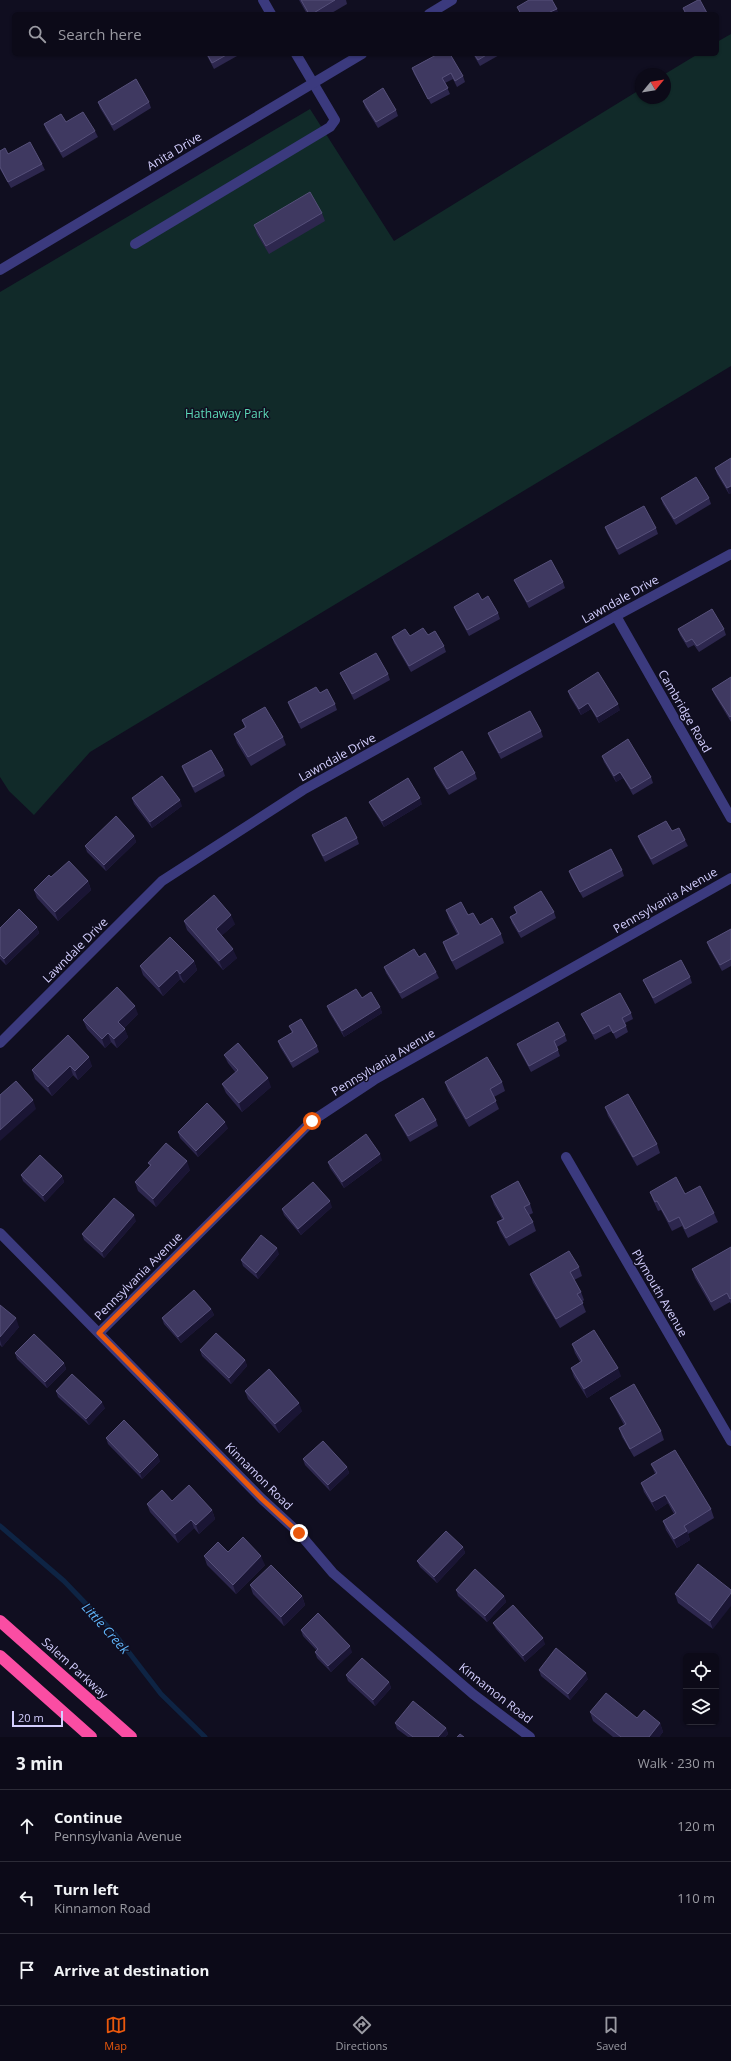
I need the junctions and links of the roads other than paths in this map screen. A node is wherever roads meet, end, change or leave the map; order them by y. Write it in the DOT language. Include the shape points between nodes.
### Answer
graph roads {
  1 [pos="263,0"];
  2 [pos="452,0"];
  3 [pos="270,12"];
  4 [pos="432,12"];
  5 [pos="297,56"];
  6 [pos="359,56"];
  7 [pos="313,83"];
  8 [pos="134,244"];
  9 [pos="0,270"];
  10 [pos="731,554"];
  11 [pos="616,616"];
  12 [pos="731,818"];
  13 [pos="731,878"];
  14 [pos="0,1043"];
  15 [pos="566,1157"];
  16 [pos="0,1233"];
  17 [pos="99,1333"];
  18 [pos="731,1441"];
  19 [pos="0,1620"];
  20 [pos="0,1656"];
  21 [pos="91,1737"];
  22 [pos="131,1737"];
  23 [pos="530,1737"];
  1 -- 3 [label="street"];
  2 -- 4 [label="street"];
  5 -- 7 [label="street"];
  6 -- 7 [label="street, Anita Drive"];
  7 -- 8 [label="street" via="335,120 330,126"];
  7 -- 9 [label="street, Anita Drive"];
  10 -- 11 [label="street, Lawndale Drive"];
  11 -- 12 [label="street, Cambridge Road"];
  11 -- 14 [label="street, Lawndale Drive" via="303,790 162,881"];
  13 -- 17 [label="street, Pennsylvania Avenue" via="374,1080 312,1121"];
  15 -- 18 [label="street, Plymouth Avenue"];
  16 -- 17 [label="street, Kinnamon Road"];
  17 -- 23 [label="street, Kinnamon Road" via="262,1499 299,1533 333,1573 473,1694"];
  19 -- 22 [label="highway, Salem Parkway"];
  20 -- 21 [label="highway"];
}
